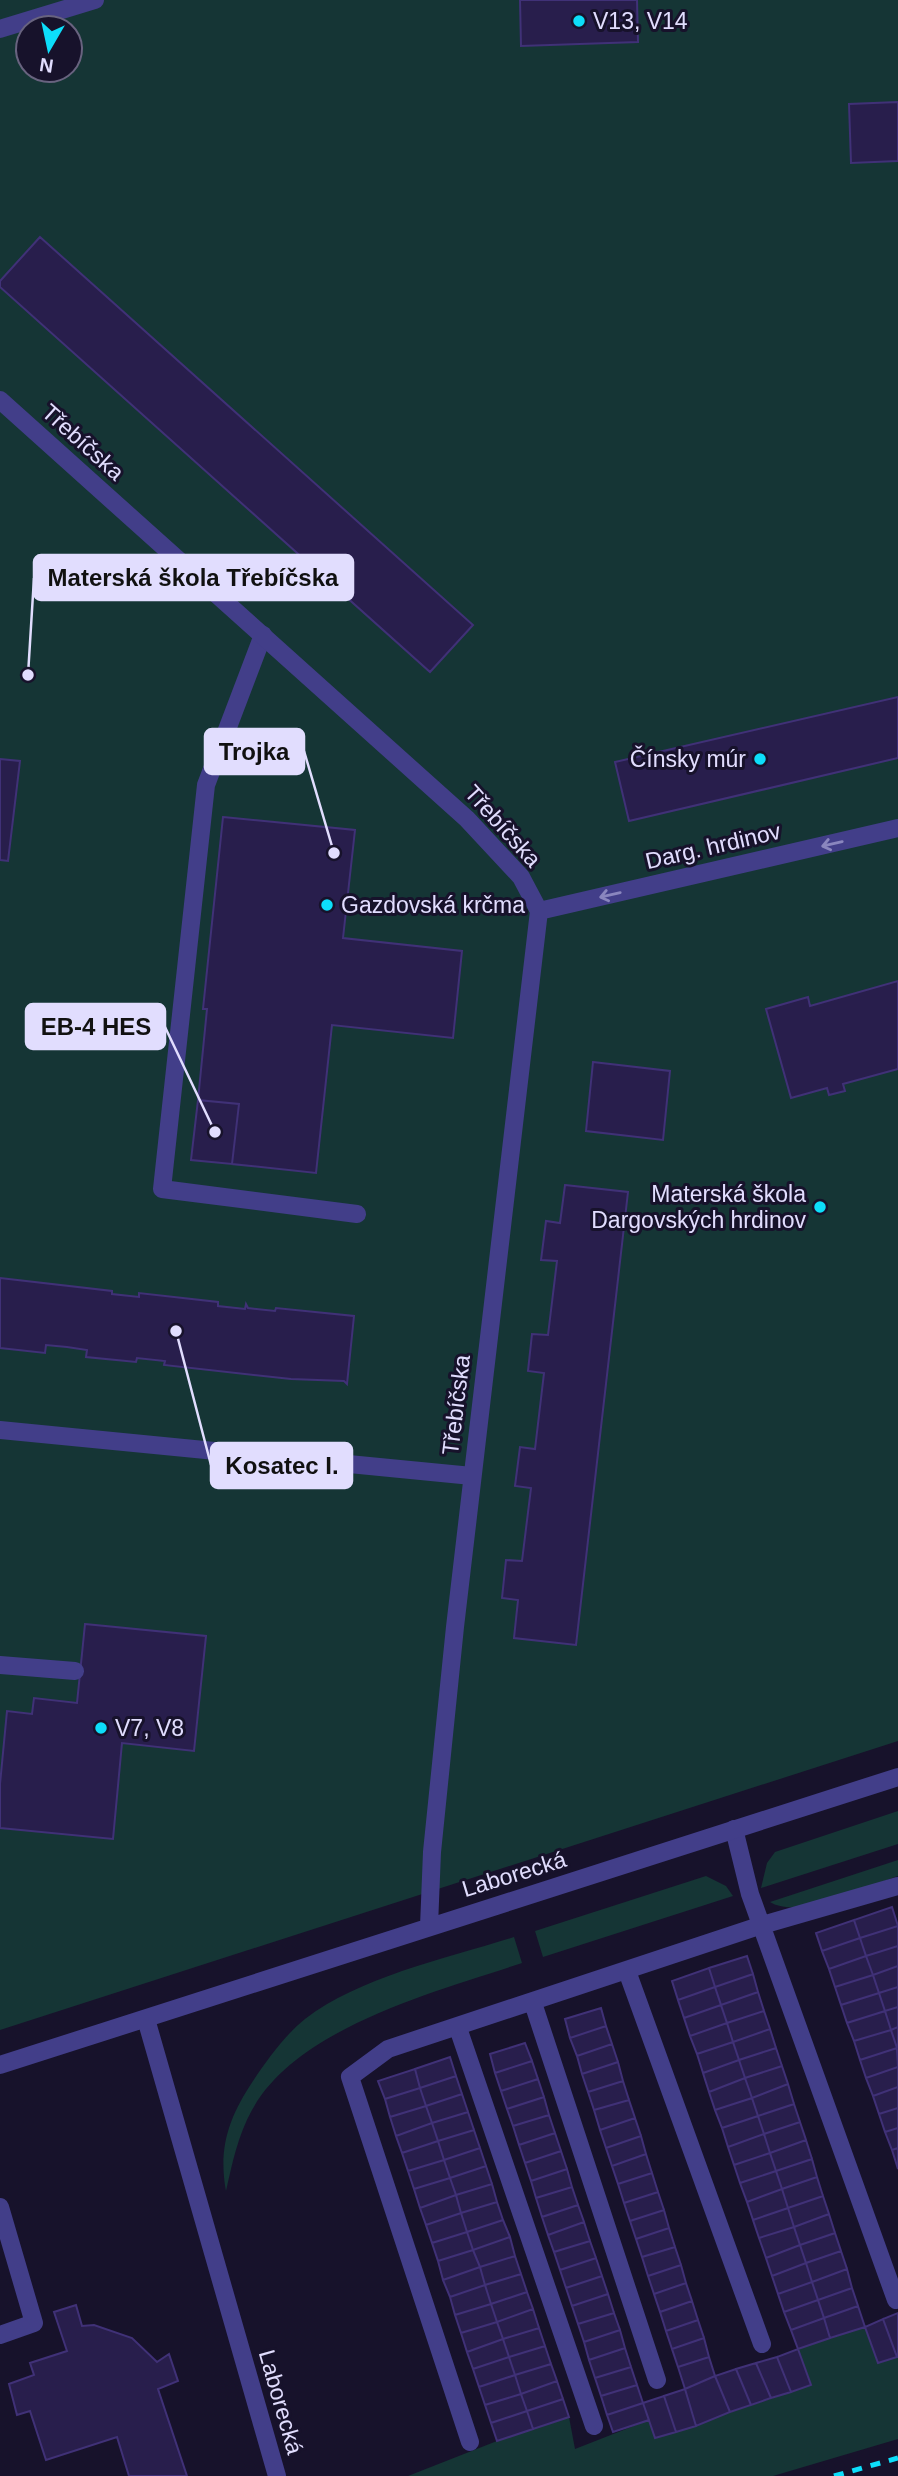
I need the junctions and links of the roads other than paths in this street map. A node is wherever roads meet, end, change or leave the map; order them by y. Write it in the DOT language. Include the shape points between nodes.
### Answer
graph roads {
  1 [pos="95,0"];
  2 [pos="0,29"];
  3 [pos="0,400"];
  4 [pos="263,635"];
  5 [pos="898,828"];
  6 [pos="539,911"];
  7 [pos="357,1214"];
  8 [pos="0,1430"];
  9 [pos="472,1476"];
  10 [pos="0,1665"];
  11 [pos="75,1671"];
  12 [pos="898,1777"];
  13 [pos="734,1829"];
  14 [pos="898,1886"];
  15 [pos="762,1925"];
  16 [pos="429,1926"];
  17 [pos="627,1971"];
  18 [pos="533,2003"];
  19 [pos="146,2019"];
  20 [pos="458,2028"];
  21 [pos="0,2064"];
  22 [pos="0,2207"];
  23 [pos="897,2300"];
  24 [pos="0,2335"];
  25 [pos="762,2344"];
  26 [pos="657,2380"];
  27 [pos="594,2426"];
  28 [pos="470,2442"];
  29 [pos="277,2476"];
  1 -- 2 [label="street"];
  3 -- 4 [label="street, Třebíčska"];
  4 -- 6 [label="street, Třebíčska" via="467,819 520,877"];
  4 -- 7 [label="street" via="206,785 162,1189"];
  5 -- 6 [label="street, Darg. hrdinov, one-way"];
  6 -- 9 [label="street, Třebíčska"];
  8 -- 9 [label="street, Třebíčska"];
  9 -- 16 [label="street, Třebíčska" via="432,1852"];
  10 -- 11 [label="street"];
  12 -- 13 [label="street, Laborecká"];
  13 -- 15 [label="street"];
  13 -- 16 [label="street, Laborecká"];
  14 -- 15 [label="street"];
  15 -- 17 [label="street"];
  15 -- 23 [label="street"];
  16 -- 19 [label="street, Laborecká"];
  17 -- 18 [label="street"];
  17 -- 25 [label="street"];
  18 -- 20 [label="street"];
  18 -- 26 [label="street"];
  19 -- 21 [label="street, Laborecká"];
  19 -- 29 [label="street, Laborecká"];
  20 -- 27 [label="street"];
  20 -- 28 [label="street" via="388,2049 350,2077"];
  22 -- 24 [label="street" via="34,2323"];
}
